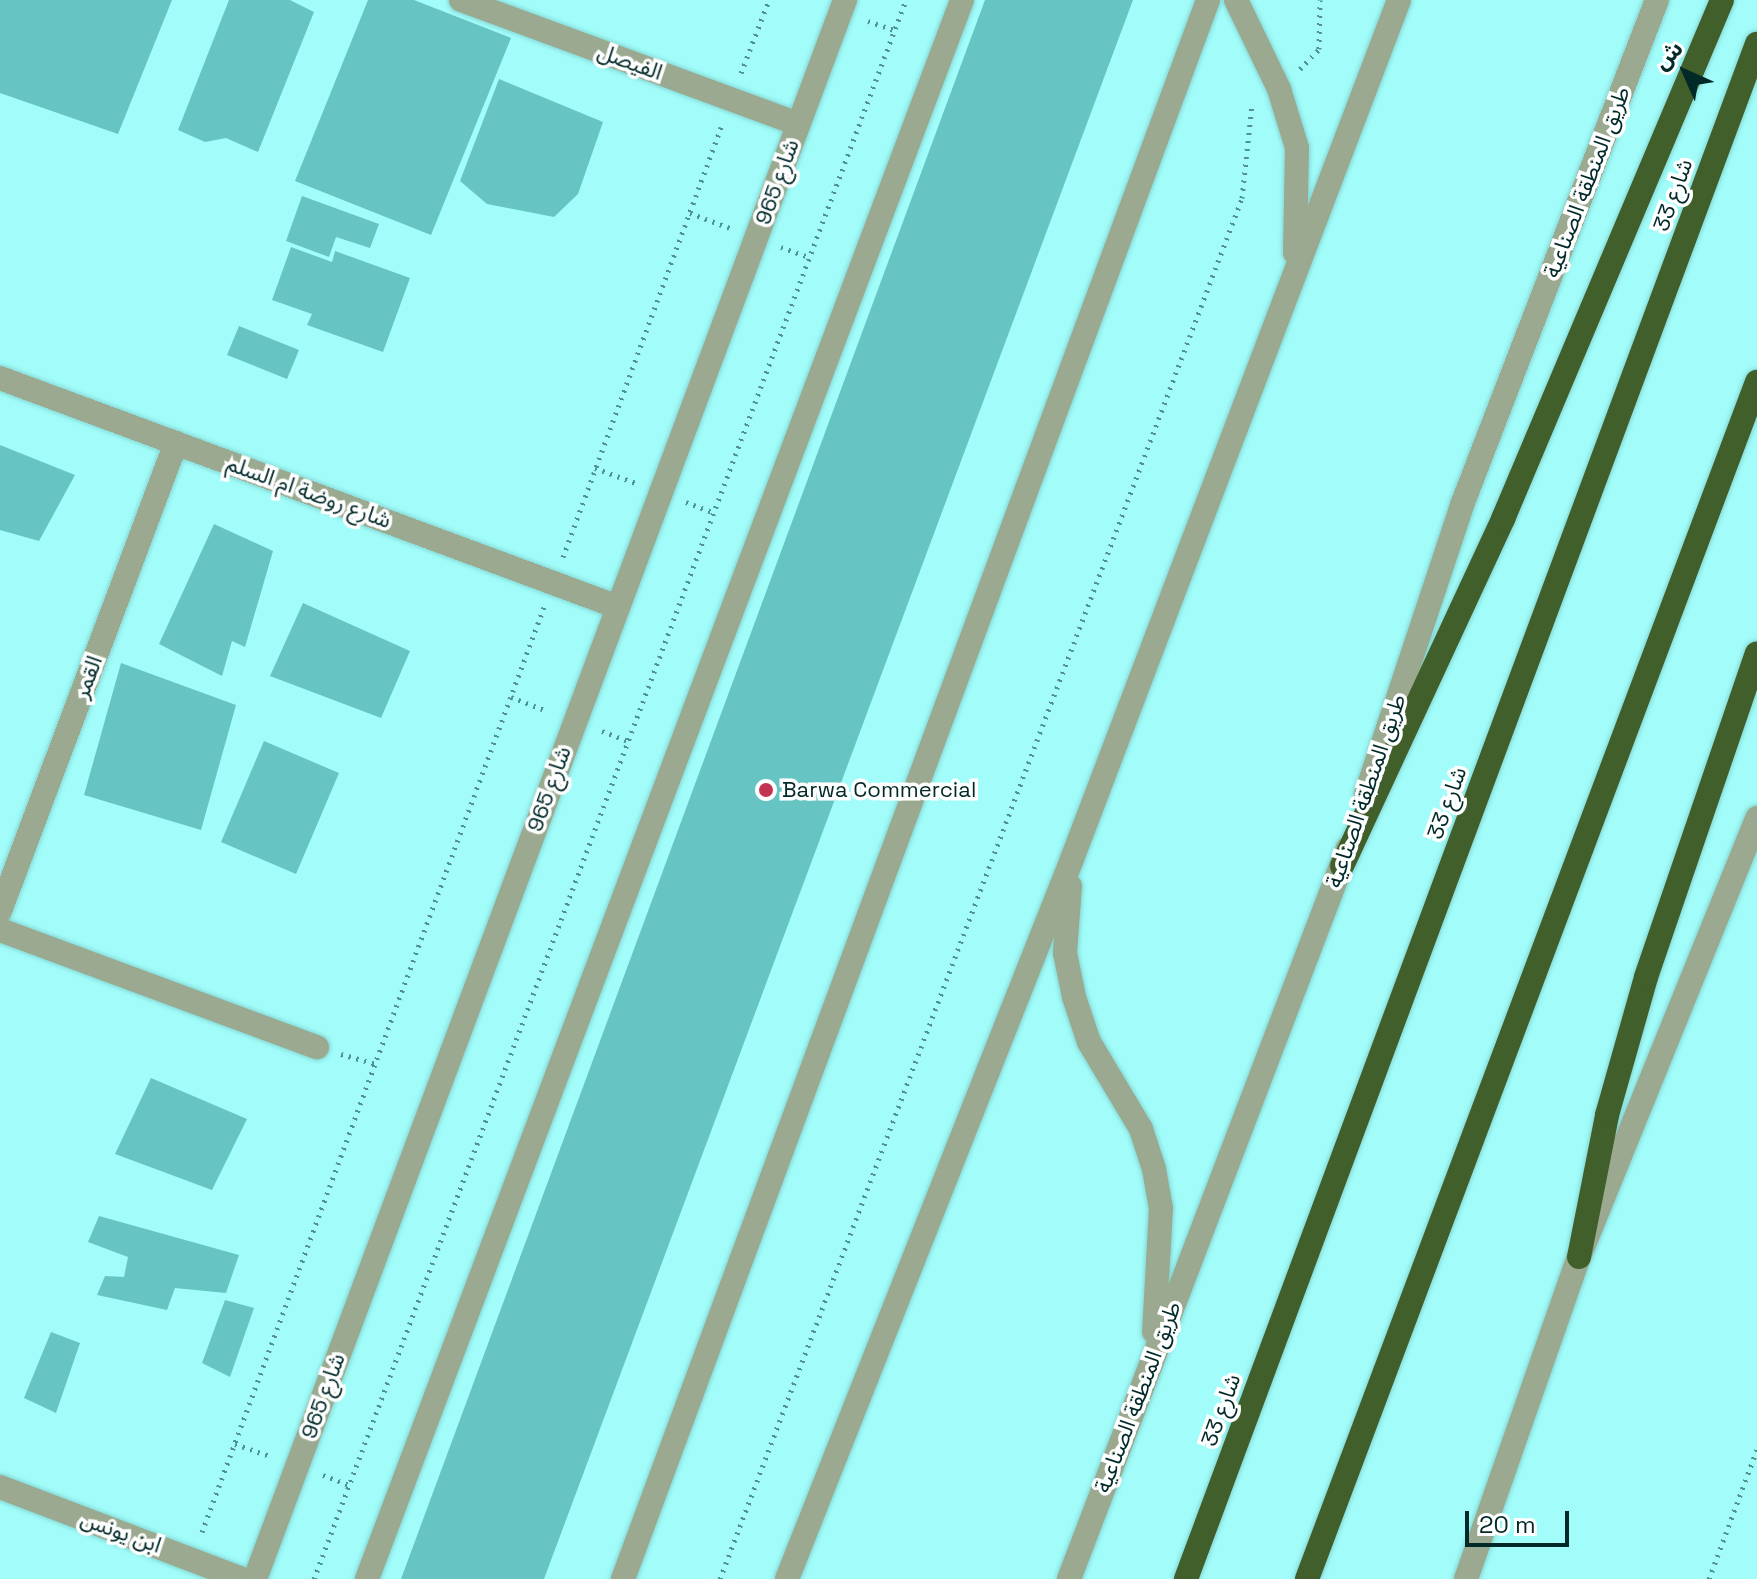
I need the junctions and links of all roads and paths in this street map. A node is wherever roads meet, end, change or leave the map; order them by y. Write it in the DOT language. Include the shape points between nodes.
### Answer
graph roads {
  1 [pos="461,0"];
  2 [pos="769,0"];
  3 [pos="845,0"];
  4 [pos="906,0"];
  5 [pos="962,0"];
  6 [pos="1208,0"];
  7 [pos="1236,0"];
  8 [pos="1320,0"];
  9 [pos="1399,0"];
  10 [pos="1657,0"];
  11 [pos="1722,0"];
  12 [pos="1757,44"];
  13 [pos="1279,89"];
  14 [pos="731,100"];
  15 [pos="798,124"];
  16 [pos="1292,283"];
  17 [pos="0,378"];
  18 [pos="1757,382"];
  19 [pos="176,443"];
  20 [pos="553,583"];
  21 [pos="618,607"];
  22 [pos="1757,653"];
  23 [pos="1757,818"];
  24 [pos="1072,859"];
  25 [pos="1342,866"];
  26 [pos="0,911"];
  27 [pos="0,930"];
  28 [pos="317,1047"];
  29 [pos="1579,1257"];
  30 [pos="1152,1361"];
  31 [pos="1757,1449"];
  32 [pos="0,1487"];
  33 [pos="193,1558"];
  34 [pos="242,1579"];
  35 [pos="255,1579"];
  36 [pos="314,1579"];
  37 [pos="367,1579"];
  38 [pos="623,1579"];
  39 [pos="720,1579"];
  40 [pos="787,1579"];
  41 [pos="1069,1579"];
  42 [pos="1186,1579"];
  43 [pos="1307,1579"];
  44 [pos="1466,1579"];
  45 [pos="1709,1579"];
  1 -- 14 [label="street, الفيصل"];
  2 -- 14 [label="path"];
  3 -- 15 [label="street, شارع 965"];
  4 -- 36 [label="path"];
  5 -- 37 [label="street"];
  6 -- 38 [label="street"];
  7 -- 13 [label="street"];
  8 -- 13 [label="path" via="1319,49"];
  9 -- 16 [label="street"];
  10 -- 25 [label="street, طريق المنطقة الصناعية" via="1462,505"];
  11 -- 25 [label="highway" via="1564,379"];
  12 -- 42 [label="highway, شارع 33"];
  13 -- 16 [label="street" via="1297,148 1301,194"];
  13 -- 39 [label="path" via="1261,88 1249,110 1242,198"];
  14 -- 15 [label="street, الفيصل"];
  14 -- 20 [label="path"];
  15 -- 21 [label="street, شارع 965"];
  16 -- 24 [label="street"];
  17 -- 19 [label="street, شارع روضة ام السلم"];
  18 -- 43 [label="highway"];
  19 -- 20 [label="street, شارع روضة ام السلم"];
  19 -- 26 [label="street, القمر"];
  20 -- 21 [label="street, شارع روضة ام السلم"];
  20 -- 33 [label="path"];
  21 -- 35 [label="street, شارع 965"];
  22 -- 29 [label="highway" via="1646,977 1607,1115"];
  23 -- 29 [label="street"];
  24 -- 30 [label="street" via="1065,953 1074,997 1089,1042 1141,1129 1161,1208"];
  24 -- 40 [label="street"];
  25 -- 30 [label="street, طريق المنطقة الصناعية"];
  27 -- 28 [label="street"];
  29 -- 44 [label="street"];
  30 -- 41 [label="street, طريق المنطقة الصناعية"];
  31 -- 45 [label="path"];
  32 -- 33 [label="street, ابن يونس"];
  33 -- 34 [label="street, ابن يونس"];
}
